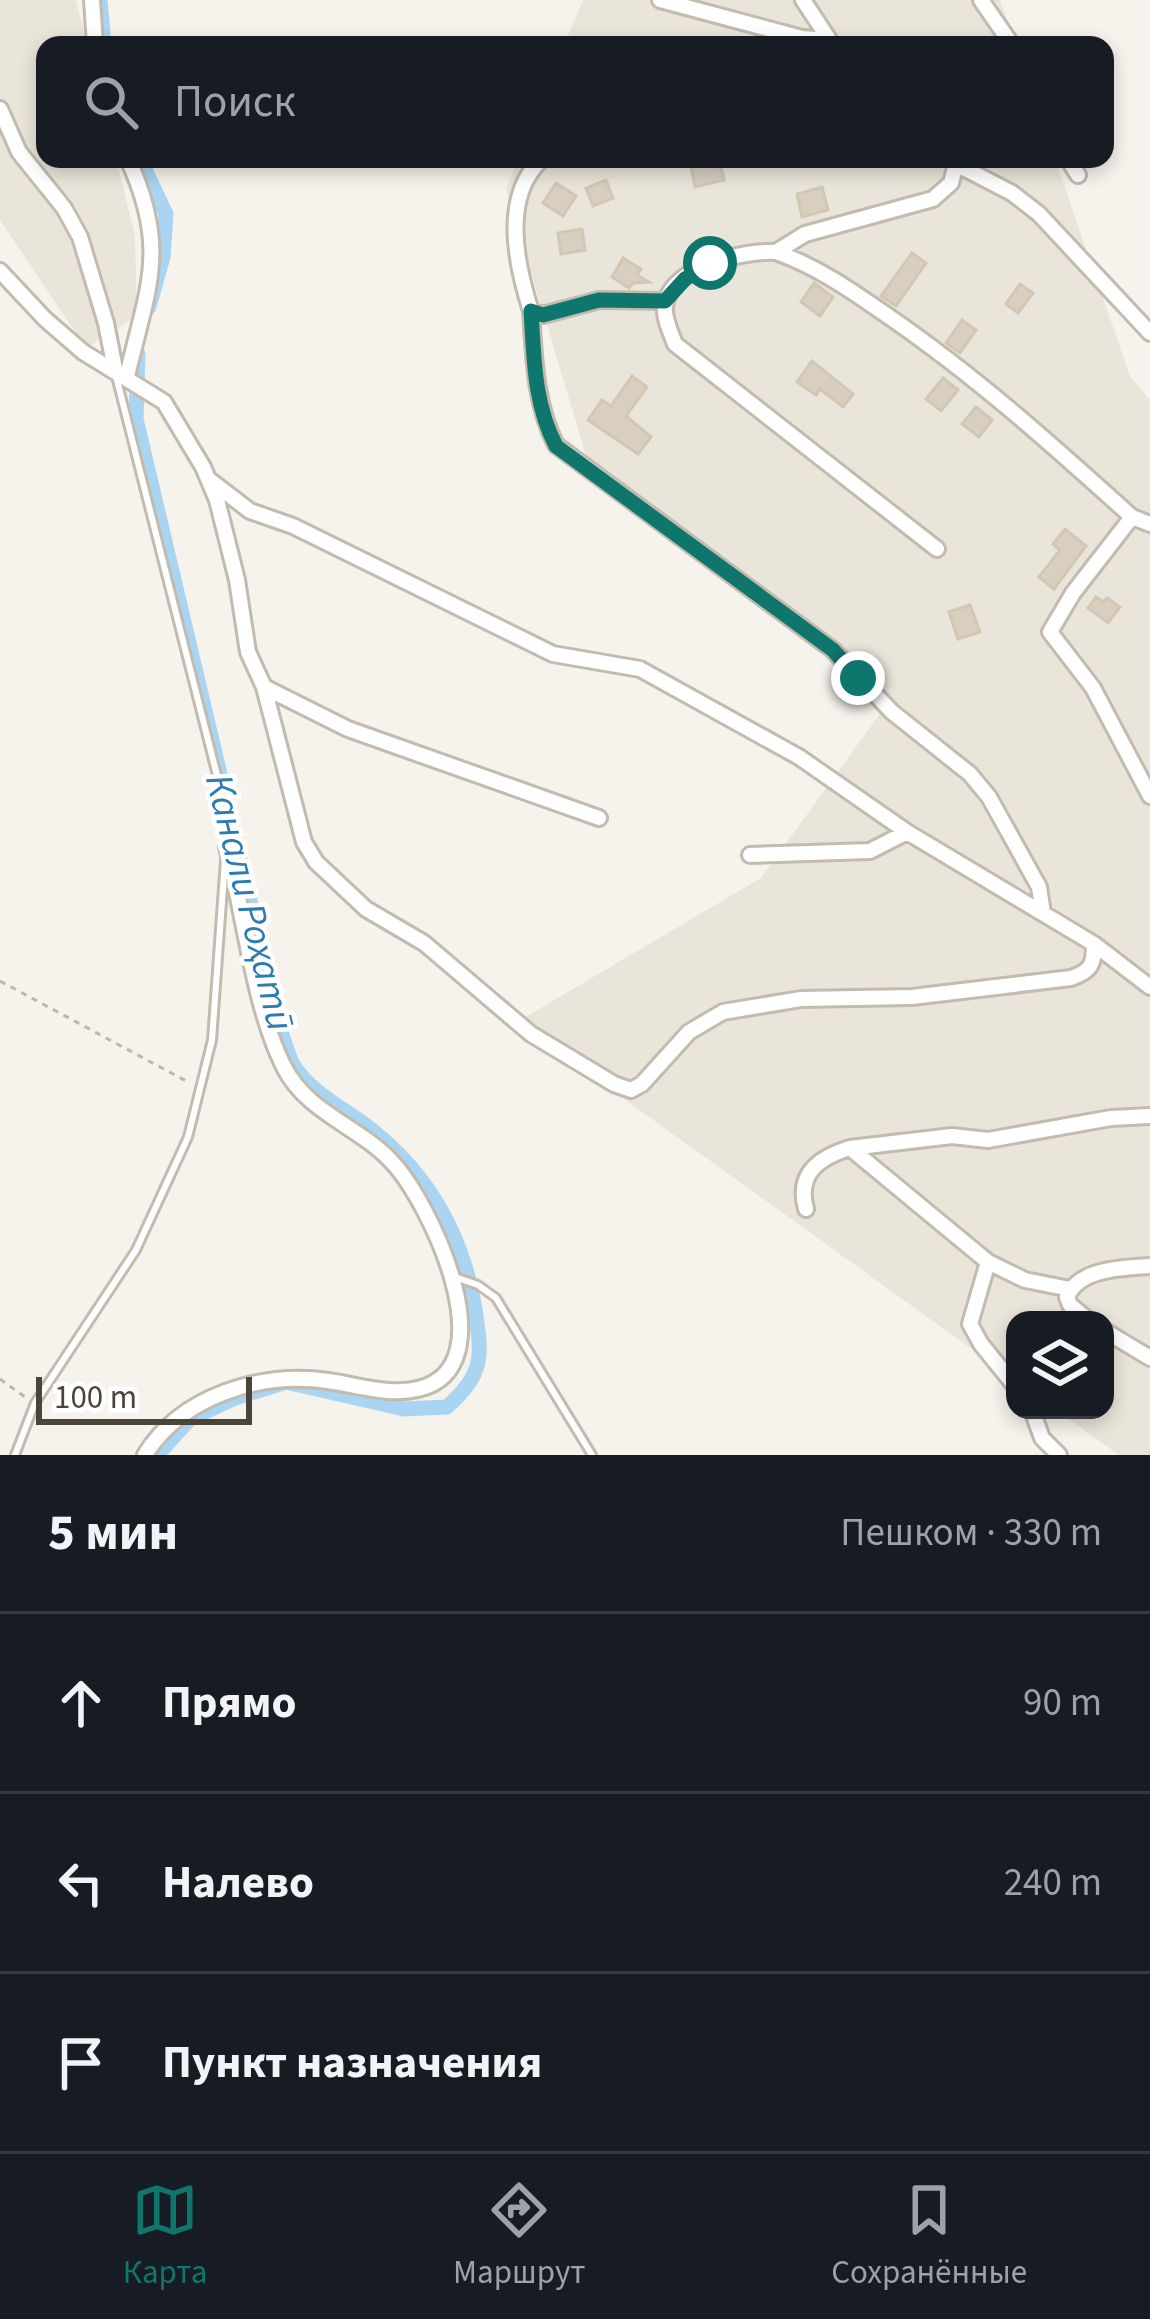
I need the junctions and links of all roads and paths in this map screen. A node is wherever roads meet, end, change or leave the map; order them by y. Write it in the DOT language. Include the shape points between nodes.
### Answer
graph roads {
  1 [pos="92,0"];
  2 [pos="660,0"];
  3 [pos="803,0"];
  4 [pos="981,0"];
  5 [pos="94,36"];
  6 [pos="795,36"];
  7 [pos="827,36"];
  8 [pos="1006,36"];
  9 [pos="0,109"];
  10 [pos="132,168"];
  11 [pos="534,168"];
  12 [pos="952,168"];
  13 [pos="964,168"];
  14 [pos="1074,168"];
  15 [pos="1078,175"];
  16 [pos="776,252"];
  17 [pos="0,271"];
  18 [pos="665,301"];
  19 [pos="531,311"];
  20 [pos="1150,333"];
  21 [pos="129,377"];
  22 [pos="208,479"];
  23 [pos="1132,517"];
  24 [pos="1150,524"];
  25 [pos="938,549"];
  26 [pos="264,687"];
  27 [pos="1150,796"];
  28 [pos="599,818"];
  29 [pos="907,832"];
  30 [pos="227,848"];
  31 [pos="750,855"];
  32 [pos="1043,913"];
  33 [pos="1094,944"];
  34 [pos="0,980"];
  35 [pos="1150,987"];
  36 [pos="202,1090"];
  37 [pos="1150,1116"];
  38 [pos="850,1148"];
  39 [pos="806,1209"];
  40 [pos="988,1262"];
  41 [pos="1150,1266"];
  42 [pos="458,1277"];
  43 [pos="1070,1289"];
  44 [pos="1077,1311"];
  45 [pos="1114,1336"];
  46 [pos="1150,1358"];
  47 [pos="1006,1375"];
  48 [pos="0,1379"];
  49 [pos="35,1403"];
  50 [pos="1035,1419"];
  51 [pos="15,1455"];
  52 [pos="145,1455"];
  53 [pos="592,1455"];
  54 [pos="1059,1455"];
  1 -- 5 [label="street"];
  2 -- 6 [label="street"];
  3 -- 7 [label="street"];
  4 -- 8 [label="street"];
  9 -- 21 [label="street" via="80,237"];
  10 -- 21 [label="street" via="150,215 154,255"];
  11 -- 19 [label="street" via="515,214"];
  12 -- 16 [label="street" via="951,183 933,199 806,235"];
  13 -- 20 [label="street" via="1040,214"];
  14 -- 15 [label="street"];
  16 -- 18 [label="street" via="698,268"];
  16 -- 23 [label="street" via="817,267 908,330 1021,415"];
  17 -- 21 [label="street" via="58,332"];
  18 -- 19 [label="street"];
  18 -- 25 [label="street" via="675,344 687,357"];
  19 -- 32 [label="street" via="544,423 556,446 833,650 892,712 970,774 1039,887"];
  21 -- 22 [label="street" via="164,402"];
  21 -- 30 [label="lane" via="224,802"];
  22 -- 26 [label="street" via="248,652"];
  22 -- 29 [label="street" via="250,511 554,654 640,669 799,757"];
  23 -- 24 [label="street"];
  23 -- 27 [label="street" via="1050,632 1113,721"];
  26 -- 28 [label="street" via="348,729"];
  26 -- 33 [label="street" via="316,862 515,1022 625,1088 636,1088 688,1032 723,1012 1071,978 1094,964"];
  29 -- 31 [label="street" via="870,851"];
  29 -- 32 [label="street"];
  30 -- 36 [label="lane"];
  30 -- 42 [label="street" via="283,1065 308,1100 392,1162"];
  32 -- 33 [label="street"];
  33 -- 35 [label="street"];
  34 -- 36 [label="path"];
  36 -- 49 [label="lane" via="136,1250"];
  37 -- 38 [label="street" via="988,1140 952,1136"];
  38 -- 39 [label="street" via="823,1156 807,1173"];
  38 -- 40 [label="street"];
  40 -- 43 [label="street"];
  40 -- 47 [label="street" via="970,1324"];
  41 -- 43 [label="street" via="1091,1275"];
  42 -- 52 [label="street" via="460,1336 438,1381 395,1391 303,1378 248,1384 176,1419"];
  42 -- 53 [label="lane" via="496,1298"];
  43 -- 44 [label="street"];
  45 -- 46 [label="street"];
  48 -- 49 [label="path"];
  49 -- 51 [label="lane"];
  50 -- 54 [label="street"];
}
